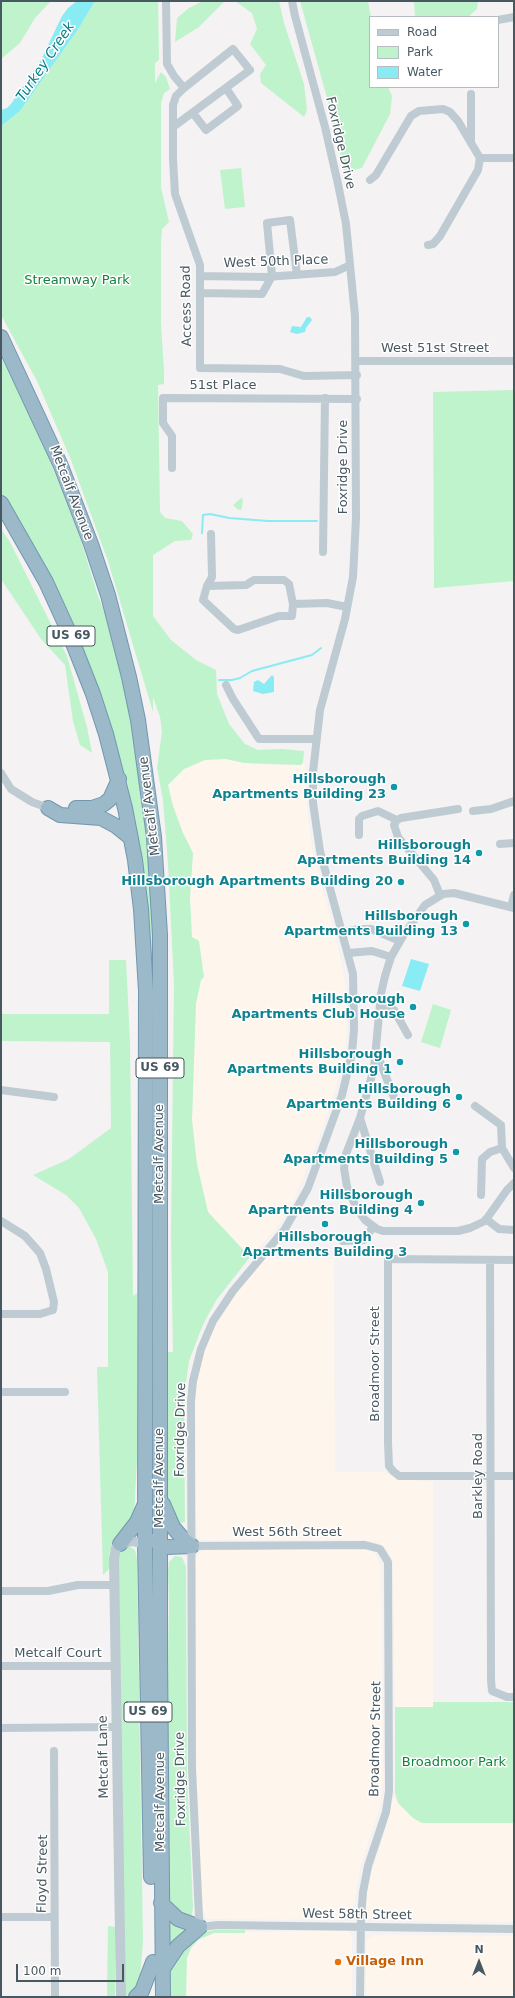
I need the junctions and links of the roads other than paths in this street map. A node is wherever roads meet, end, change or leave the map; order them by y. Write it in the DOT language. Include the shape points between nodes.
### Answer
graph roads {
  1 [pos="166,1"];
  2 [pos="292,1"];
  3 [pos="514,17"];
  4 [pos="499,20"];
  5 [pos="184,88"];
  6 [pos="226,88"];
  7 [pos="471,94"];
  8 [pos="193,113"];
  9 [pos="173,127"];
  10 [pos="471,144"];
  11 [pos="480,158"];
  12 [pos="514,158"];
  13 [pos="370,180"];
  14 [pos="428,245"];
  15 [pos="350,265"];
  16 [pos="297,275"];
  17 [pos="200,276"];
  18 [pos="272,276"];
  19 [pos="201,293"];
  20 [pos="1,336"];
  21 [pos="357,361"];
  22 [pos="514,361"];
  23 [pos="357,375"];
  24 [pos="325,398"];
  25 [pos="357,398"];
  26 [pos="172,468"];
  27 [pos="1,503"];
  28 [pos="212,534"];
  29 [pos="323,552"];
  30 [pos="207,586"];
  31 [pos="293,604"];
  32 [pos="348,607"];
  33 [pos="226,685"];
  34 [pos="316,739"];
  35 [pos="1,773"];
  36 [pos="119,779"];
  37 [pos="514,800"];
  38 [pos="48,808"];
  39 [pos="458,809"];
  40 [pos="473,811"];
  41 [pos="397,820"];
  42 [pos="359,835"];
  43 [pos="131,838"];
  44 [pos="514,843"];
  45 [pos="500,844"];
  46 [pos="440,895"];
  47 [pos="514,896"];
  48 [pos="512,907"];
  49 [pos="342,932"];
  50 [pos="400,941"];
  51 [pos="348,953"];
  52 [pos="391,957"];
  53 [pos="381,1007"];
  54 [pos="408,1035"];
  55 [pos="376,1054"];
  56 [pos="1,1090"];
  57 [pos="54,1096"];
  58 [pos="397,1105"];
  59 [pos="475,1106"];
  60 [pos="360,1118"];
  61 [pos="502,1148"];
  62 [pos="514,1168"];
  63 [pos="380,1182"];
  64 [pos="514,1183"];
  65 [pos="480,1195"];
  66 [pos="486,1219"];
  67 [pos="1,1220"];
  68 [pos="373,1227"];
  69 [pos="514,1230"];
  70 [pos="343,1241"];
  71 [pos="490,1260"];
  72 [pos="514,1260"];
  73 [pos="1,1314"];
  74 [pos="1,1392"];
  75 [pos="65,1392"];
  76 [pos="146,1427"];
  77 [pos="491,1476"];
  78 [pos="514,1476"];
  79 [pos="153,1498"];
  80 [pos="120,1544"];
  81 [pos="146,1544"];
  82 [pos="160,1546"];
  83 [pos="192,1546"];
  84 [pos="381,1551"];
  85 [pos="115,1585"];
  86 [pos="1,1591"];
  87 [pos="160,1656"];
  88 [pos="1,1666"];
  89 [pos="115,1666"];
  90 [pos="514,1697"];
  91 [pos="116,1727"];
  92 [pos="1,1728"];
  93 [pos="54,1751"];
  94 [pos="161,1904"];
  95 [pos="1,1916"];
  96 [pos="54,1917"];
  97 [pos="200,1927"];
  98 [pos="360,1927"];
  99 [pos="514,1929"];
  100 [pos="158,1966"];
  101 [pos="55,1997"];
  102 [pos="121,1997"];
  103 [pos="136,1997"];
  104 [pos="153,1997"];
  105 [pos="162,1997"];
  106 [pos="360,1997"];
  1 -- 5 [label="street" via="167,64"];
  2 -- 15 [label="street, Foxridge Drive" via="335,169 346,224"];
  3 -- 4 [label="street"];
  5 -- 6 [label="street, Access Road" via="233,49 250,70"];
  5 -- 9 [label="street, Access Road" via="174,102"];
  6 -- 8 [label="street, Access Road"];
  6 -- 8 [label="street" via="238,106 206,130"];
  7 -- 10 [label="street"];
  8 -- 9 [label="street, Access Road"];
  9 -- 17 [label="street, Access Road" via="175,194 198,257"];
  10 -- 11 [label="street"];
  10 -- 13 [label="street" via="448,110 416,112 411,116 376,176"];
  11 -- 12 [label="street"];
  11 -- 14 [label="street" via="478,170 440,236 433,244"];
  15 -- 16 [label="street, West 50th Place" via="335,272"];
  15 -- 21 [label="street, Foxridge Drive"];
  16 -- 18 [label="street, West 50th Place"];
  16 -- 18 [label="street" via="290,220 267,223"];
  17 -- 18 [label="street, West 50th Place"];
  17 -- 19 [label="street, Access Road"];
  18 -- 19 [label="street" via="262,294"];
  19 -- 23 [label="street, Access Road" via="200,368 280,369 299,375"];
  20 -- 79 [label="highway, Metcalf Avenue / US 69" via="61,466 108,595 129,677 149,790 157,865 160,935"];
  21 -- 22 [label="street, West 51st Street"];
  21 -- 23 [label="street, Foxridge Drive"];
  23 -- 25 [label="street, Foxridge Drive"];
  24 -- 25 [label="street, 51st Place"];
  24 -- 26 [label="street, 51st Place" via="163,398 163,423 172,436"];
  24 -- 29 [label="street, Foxridge Drive"];
  25 -- 32 [label="street, Foxridge Drive" via="356,538"];
  27 -- 36 [label="highway, Metcalf Avenue / US 69" via="28,548 67,628 93,694"];
  28 -- 30 [label="street" via="212,576"];
  30 -- 31 [label="street" via="246,585 254,580 284,580 289,584"];
  30 -- 31 [label="street" via="203,600 238,630 279,616 292,616"];
  31 -- 32 [label="street" via="327,603"];
  32 -- 34 [label="street, Foxridge Drive" via="325,689"];
  33 -- 34 [label="street" via="259,738"];
  34 -- 49 [label="street, Foxridge Drive" via="313,772 316,826 320,851"];
  35 -- 38 [label="street" via="11,789"];
  36 -- 38 [label="highway" via="110,799 98,806"];
  36 -- 43 [label="highway, Metcalf Avenue / US 69"];
  37 -- 40 [label="street" via="497,807"];
  38 -- 43 [label="highway" via="60,815 101,818"];
  39 -- 41 [label="street"];
  41 -- 42 [label="street" via="378,811 362,816 359,819"];
  41 -- 46 [label="street" via="394,827 396,833 434,880"];
  43 -- 76 [label="highway, Metcalf Avenue / US 69" via="141,909 146,990"];
  44 -- 45 [label="street"];
  46 -- 48 [label="street" via="454,893"];
  46 -- 50 [label="street" via="425,905"];
  47 -- 48 [label="street"];
  49 -- 50 [label="street" via="371,929"];
  49 -- 51 [label="street, Foxridge Drive"];
  50 -- 52 [label="street"];
  51 -- 52 [label="street" via="372,951"];
  51 -- 83 [label="street, Foxridge Drive" via="354,986 352,1053 342,1095 324,1147 295,1214 276,1242 223,1305 209,1329 198,1361 191,1401"];
  52 -- 53 [label="street"];
  53 -- 54 [label="street" via="394,1010"];
  53 -- 55 [label="street"];
  55 -- 58 [label="street"];
  55 -- 60 [label="street"];
  56 -- 57 [label="street"];
  59 -- 61 [label="street" via="501,1125"];
  60 -- 63 [label="street"];
  60 -- 68 [label="street" via="346,1154 345,1179 362,1218"];
  61 -- 62 [label="street"];
  61 -- 65 [label="street" via="490,1152 482,1159"];
  64 -- 66 [label="street"];
  66 -- 68 [label="street" via="478,1225 458,1231 383,1231"];
  66 -- 69 [label="street" via="500,1229"];
  67 -- 73 [label="street" via="25,1236 40,1254 54,1302 53,1310 40,1314"];
  68 -- 70 [label="street" via="364,1240"];
  71 -- 72 [label="street"];
  71 -- 77 [label="street, Barkley Road"];
  71 -- 77 [label="street, Broadmoor Street" via="388,1260 388,1463 396,1474 403,1476"];
  74 -- 75 [label="street"];
  76 -- 79 [label="highway, Metcalf Avenue / US 69"];
  76 -- 82 [label="highway" via="153,1479 154,1534"];
  77 -- 78 [label="street"];
  77 -- 90 [label="street, Barkley Road" via="492,1691"];
  79 -- 80 [label="highway"];
  79 -- 81 [label="highway, Metcalf Avenue / US 69"];
  79 -- 82 [label="highway, Metcalf Avenue / US 69"];
  79 -- 83 [label="highway" via="173,1527"];
  80 -- 81 [label="street" via="132,1541"];
  80 -- 85 [label="street, Metcalf Lane" via="116,1548 114,1560"];
  81 -- 87 [label="highway" via="153,1562 153,1609"];
  81 -- 100 [label="highway, Metcalf Avenue / US 69"];
  82 -- 83 [label="highway"];
  82 -- 87 [label="highway, Metcalf Avenue / US 69"];
  83 -- 84 [label="street, West 56th Street" via="366,1545 374,1546"];
  83 -- 97 [label="street, Foxridge Drive" via="192,1792"];
  84 -- 98 [label="street, Broadmoor Street" via="388,1565 389,1791 366,1875"];
  85 -- 86 [label="street" via="78,1585 48,1591"];
  85 -- 89 [label="street, Metcalf Lane"];
  87 -- 94 [label="highway, Metcalf Avenue / US 69"];
  88 -- 89 [label="street, Metcalf Court"];
  89 -- 91 [label="street, Metcalf Lane"];
  91 -- 92 [label="street"];
  91 -- 102 [label="street, Metcalf Lane"];
  93 -- 96 [label="street, Floyd Street"];
  94 -- 97 [label="highway" via="178,1919"];
  94 -- 100 [label="highway, Metcalf Avenue / US 69"];
  95 -- 96 [label="street"];
  96 -- 101 [label="street, Floyd Street"];
  97 -- 98 [label="street, West 58th Street"];
  97 -- 100 [label="highway"];
  98 -- 99 [label="street, West 58th Street"];
  98 -- 106 [label="street, Broadmoor Street"];
  100 -- 103 [label="highway"];
  100 -- 104 [label="highway, Metcalf Avenue / US 69"];
  100 -- 105 [label="highway, Metcalf Avenue / US 69"];
}
